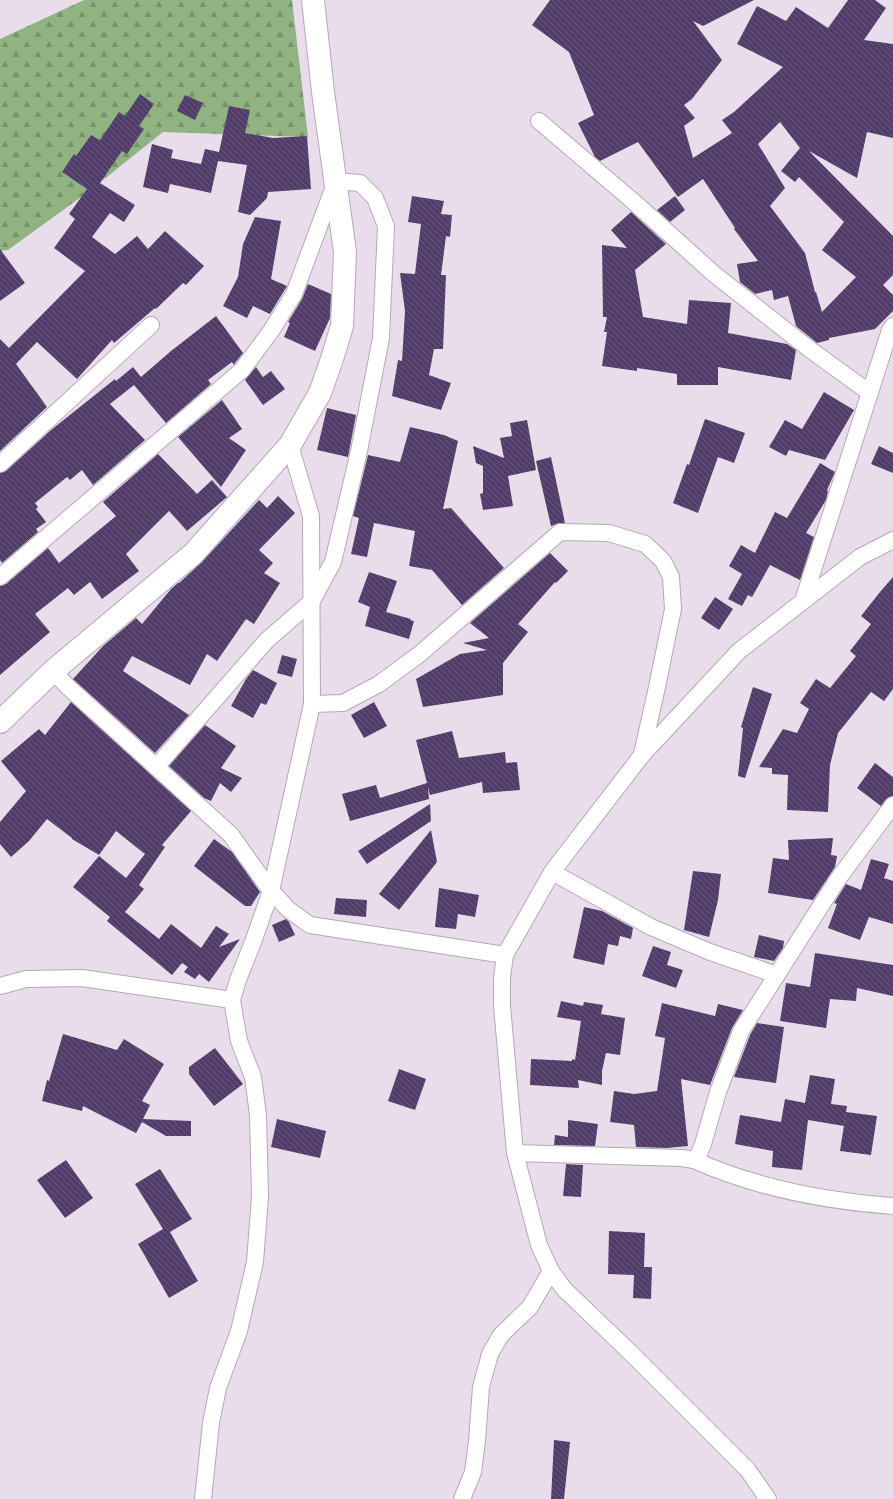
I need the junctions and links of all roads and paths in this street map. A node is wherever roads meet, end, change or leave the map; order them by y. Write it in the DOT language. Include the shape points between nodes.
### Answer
graph roads {
  1 [pos="313,0"];
  2 [pos="539,121"];
  3 [pos="336,181"];
  4 [pos="151,325"];
  5 [pos="893,326"];
  6 [pos="870,393"];
  7 [pos="290,445"];
  8 [pos="0,464"];
  9 [pos="893,540"];
  10 [pos="0,577"];
  11 [pos="312,601"];
  12 [pos="803,601"];
  13 [pos="52,671"];
  14 [pos="312,704"];
  15 [pos="0,722"];
  16 [pos="642,755"];
  17 [pos="156,767"];
  18 [pos="893,805"];
  19 [pos="552,872"];
  20 [pos="271,891"];
  21 [pos="505,955"];
  22 [pos="777,975"];
  23 [pos="0,986"];
  24 [pos="232,1000"];
  25 [pos="515,1153"];
  26 [pos="694,1160"];
  27 [pos="893,1206"];
  28 [pos="551,1271"];
  29 [pos="203,1499"];
  30 [pos="462,1499"];
  31 [pos="768,1499"];
  1 -- 3 [label="main road"];
  2 -- 6 [label="street" via="714,274"];
  3 -- 7 [label="main road" via="345,252 342,326 320,393"];
  3 -- 10 [label="street" via="294,294 242,370"];
  3 -- 11 [label="street" via="360,183 375,198 386,226 381,338 359,451 333,562"];
  4 -- 8 [label="street"];
  5 -- 6 [label="street"];
  6 -- 12 [label="street"];
  7 -- 11 [label="street" via="311,516"];
  7 -- 13 [label="main road" via="193,554"];
  9 -- 12 [label="street" via="860,557"];
  11 -- 14 [label="street"];
  11 -- 17 [label="street" via="267,640"];
  12 -- 16 [label="street" via="739,651"];
  13 -- 15 [label="main road"];
  13 -- 17 [label="street"];
  14 -- 16 [label="street" via="343,703 379,684 421,653 560,532 610,533 645,544 663,561 671,576 672,609"];
  14 -- 20 [label="street"];
  16 -- 19 [label="street"];
  17 -- 20 [label="street" via="231,835"];
  18 -- 22 [label="street" via="838,879"];
  19 -- 21 [label="street"];
  19 -- 22 [label="street" via="651,927 710,952"];
  20 -- 21 [label="street" via="289,910 310,925"];
  20 -- 24 [label="street"];
  21 -- 25 [label="street" via="502,1006"];
  22 -- 26 [label="street" via="741,1031 718,1092 703,1144"];
  23 -- 24 [label="street" via="26,979 82,978"];
  24 -- 29 [label="street" via="239,1041 253,1077 258,1115 260,1196 255,1262 238,1331 218,1388 211,1423"];
  25 -- 26 [label="street"];
  25 -- 28 [label="street" via="539,1245"];
  26 -- 27 [label="street" via="736,1177 798,1193"];
  28 -- 30 [label="street" via="530,1307 501,1335 490,1354 481,1387 473,1472"];
  28 -- 31 [label="street" via="564,1289 748,1469"];
}
